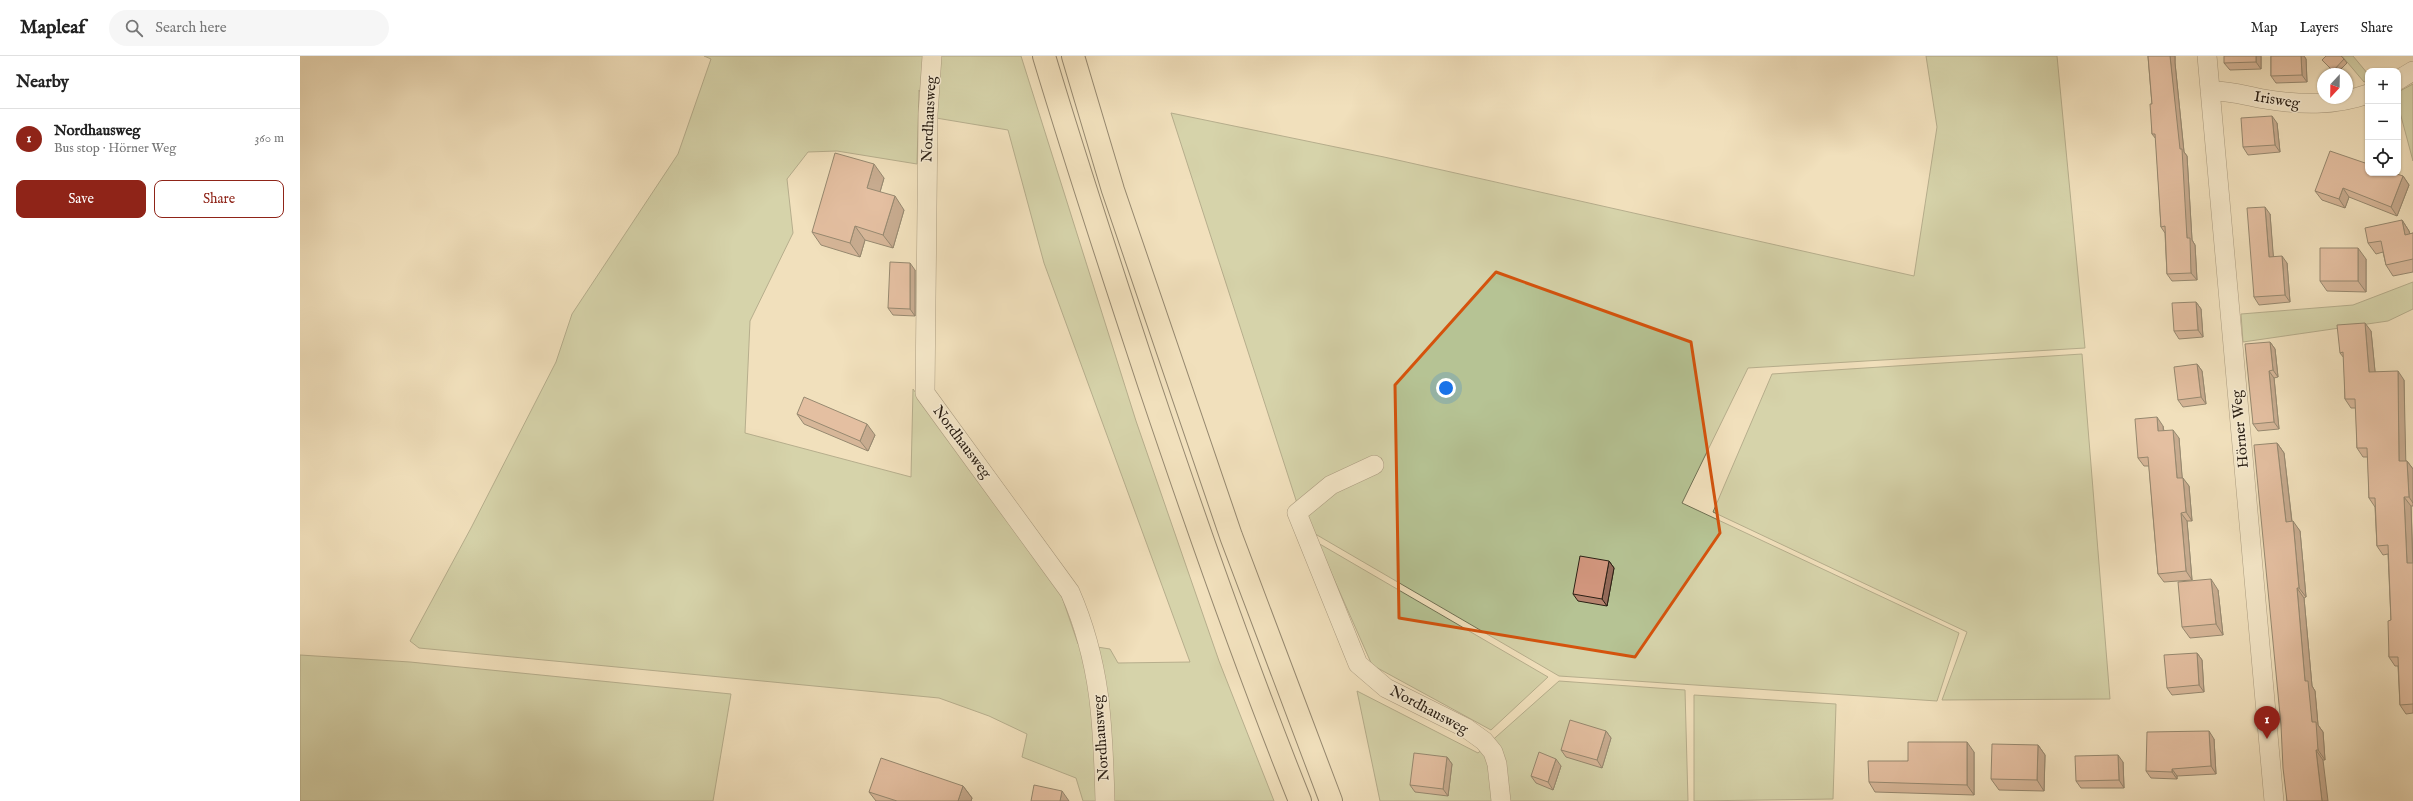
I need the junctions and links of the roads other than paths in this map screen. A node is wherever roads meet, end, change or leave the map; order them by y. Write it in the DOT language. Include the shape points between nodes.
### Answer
graph roads {
  1 [pos="932,56"];
  2 [pos="1044,56"];
  3 [pos="1073,56"];
  4 [pos="2206,56"];
  5 [pos="2413,71"];
  6 [pos="2401,78"];
  7 [pos="2210,91"];
  8 [pos="2365,95"];
  9 [pos="1374,465"];
  10 [pos="1105,801"];
  11 [pos="1300,801"];
  12 [pos="1331,801"];
  13 [pos="1501,801"];
  14 [pos="2274,801"];
  1 -- 10 [label="street, Nordhausweg" via="928,114 925,393 1055,569 1079,612 1094,659 1102,712"];
  2 -- 11 [label="highway" via="1079,175 1200,535"];
  3 -- 12 [label="highway" via="1113,190 1231,536"];
  4 -- 7 [label="street, Hörner Weg"];
  5 -- 6 [label="street"];
  7 -- 8 [label="street, Irisweg" via="2225,90 2264,99 2308,104 2347,101"];
  7 -- 14 [label="street, Hörner Weg"];
  9 -- 13 [label="street, Nordhausweg" via="1331,485 1297,513 1358,664 1386,688 1466,728 1484,741 1497,764"];
}
